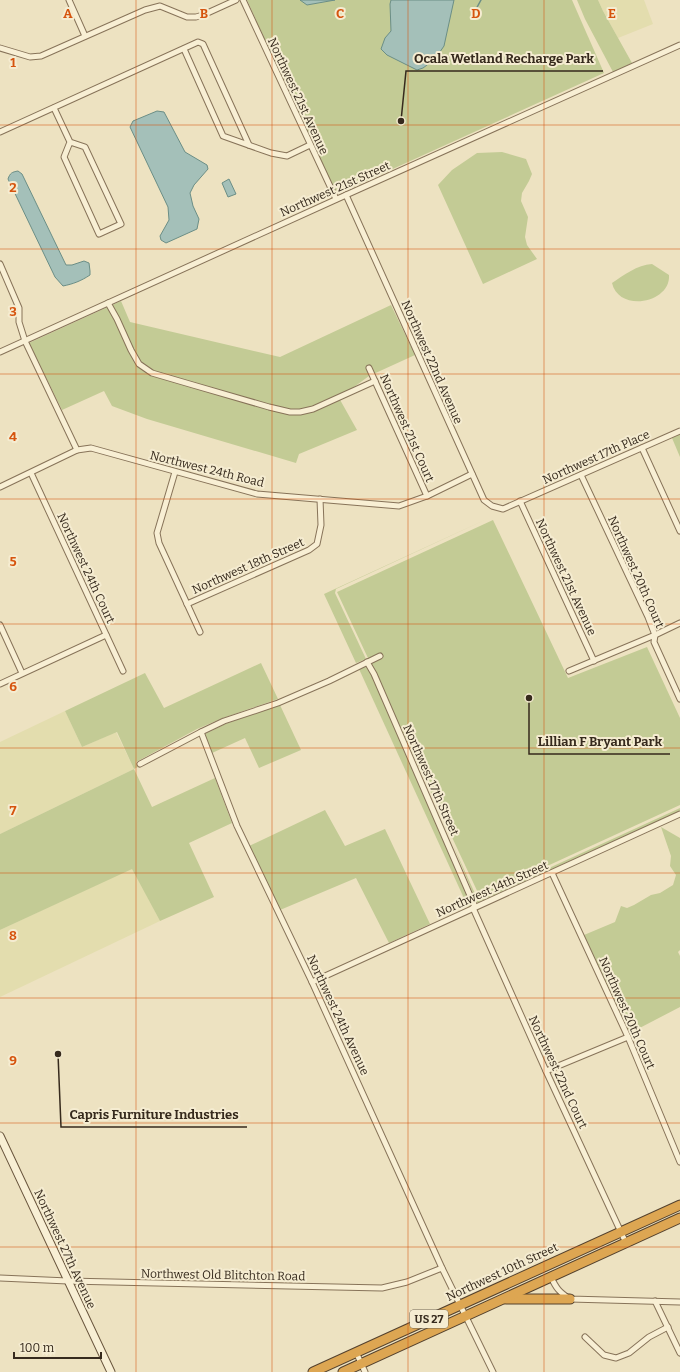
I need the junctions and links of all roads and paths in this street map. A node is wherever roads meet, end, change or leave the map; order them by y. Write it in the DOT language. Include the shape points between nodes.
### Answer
graph roads {
  1 [pos="69,0"];
  2 [pos="236,0"];
  3 [pos="244,0"];
  4 [pos="85,36"];
  5 [pos="680,45"];
  6 [pos="0,48"];
  7 [pos="184,49"];
  8 [pos="54,108"];
  9 [pos="0,132"];
  10 [pos="70,142"];
  11 [pos="249,145"];
  12 [pos="310,145"];
  13 [pos="346,195"];
  14 [pos="336,199"];
  15 [pos="0,264"];
  16 [pos="108,303"];
  17 [pos="25,341"];
  18 [pos="0,352"];
  19 [pos="369,368"];
  20 [pos="375,381"];
  21 [pos="680,431"];
  22 [pos="642,448"];
  23 [pos="77,450"];
  24 [pos="175,472"];
  25 [pos="31,473"];
  26 [pos="472,474"];
  27 [pos="581,475"];
  28 [pos="0,487"];
  29 [pos="427,496"];
  30 [pos="320,499"];
  31 [pos="520,501"];
  32 [pos="680,531"];
  33 [pos="187,604"];
  34 [pos="680,623"];
  35 [pos="0,626"];
  36 [pos="200,632"];
  37 [pos="106,635"];
  38 [pos="654,635"];
  39 [pos="380,656"];
  40 [pos="594,661"];
  41 [pos="367,662"];
  42 [pos="123,671"];
  43 [pos="570,671"];
  44 [pos="22,674"];
  45 [pos="0,684"];
  46 [pos="680,700"];
  47 [pos="201,732"];
  48 [pos="140,764"];
  49 [pos="680,814"];
  50 [pos="552,873"];
  51 [pos="474,908"];
  52 [pos="312,982"];
  53 [pos="628,1037"];
  54 [pos="546,1072"];
  55 [pos="0,1136"];
  56 [pos="680,1162"];
  57 [pos="680,1204"];
  58 [pos="680,1218"];
  59 [pos="620,1232"];
  60 [pos="626,1243"];
  61 [pos="442,1268"];
  62 [pos="551,1277"];
  63 [pos="0,1278"];
  64 [pos="68,1281"];
  65 [pos="570,1299"];
  66 [pos="502,1300"];
  67 [pos="655,1301"];
  68 [pos="680,1302"];
  69 [pos="460,1305"];
  70 [pos="465,1316"];
  71 [pos="668,1327"];
  72 [pos="585,1337"];
  73 [pos="356,1352"];
  74 [pos="680,1353"];
  75 [pos="363,1368"];
  76 [pos="111,1372"];
  77 [pos="313,1372"];
  78 [pos="343,1372"];
  79 [pos="493,1372"];
  1 -- 4 [label="street"];
  2 -- 4 [label="street" via="196,17 160,6"];
  3 -- 12 [label="street, Northwest 21st Avenue"];
  4 -- 6 [label="street" via="41,56 30,56"];
  5 -- 13 [label="street, Northwest 21st Street"];
  7 -- 8 [label="street"];
  7 -- 11 [label="street" via="223,136"];
  7 -- 11 [label="street" via="198,42 203,44"];
  8 -- 9 [label="street"];
  8 -- 10 [label="street"];
  10 -- 10 [label="street" via="64,157 99,234 121,224 85,147"];
  11 -- 12 [label="street" via="287,156"];
  12 -- 14 [label="street, Northwest 21st Avenue"];
  13 -- 14 [label="street, Northwest 21st Street"];
  13 -- 26 [label="street, Northwest 22nd Avenue"];
  14 -- 16 [label="street, Northwest 21st Street"];
  15 -- 17 [label="street" via="20,308 19,322"];
  16 -- 17 [label="street, Northwest 21st Street"];
  16 -- 20 [label="street" via="139,364 152,373 193,385 269,407 300,412 314,409"];
  17 -- 18 [label="street, Northwest 21st Street"];
  17 -- 23 [label="street"];
  19 -- 20 [label="street, Northwest 21st Court"];
  20 -- 29 [label="street, Northwest 21st Court"];
  21 -- 22 [label="street, Northwest 17th Place"];
  22 -- 27 [label="street, Northwest 17th Place"];
  22 -- 32 [label="street"];
  23 -- 24 [label="street, Northwest 24th Road" via="91,448"];
  23 -- 25 [label="street"];
  24 -- 30 [label="street, Northwest 24th Road" via="256,494"];
  24 -- 33 [label="street" via="157,533 159,543"];
  25 -- 28 [label="street"];
  25 -- 37 [label="street, Northwest 24th Court"];
  26 -- 29 [label="street, Northwest 24th Road"];
  26 -- 31 [label="street, Northwest 22nd Avenue" via="484,500 492,506 503,509"];
  27 -- 31 [label="street, Northwest 17th Place"];
  27 -- 38 [label="street, Northwest 20th Court" via="648,617"];
  29 -- 30 [label="street, Northwest 24th Road" via="400,506"];
  30 -- 33 [label="street, Northwest 18th Street" via="321,525 316,544 310,550"];
  31 -- 40 [label="street, Northwest 21st Avenue"];
  33 -- 36 [label="street"];
  34 -- 38 [label="street"];
  35 -- 44 [label="street"];
  37 -- 42 [label="street, Northwest 24th Court"];
  37 -- 44 [label="street"];
  38 -- 40 [label="street"];
  38 -- 46 [label="street, Northwest 20th Court" via="654,642"];
  39 -- 41 [label="street"];
  40 -- 43 [label="street"];
  41 -- 47 [label="street" via="278,703 224,721"];
  41 -- 51 [label="street, Northwest 17th Street"];
  44 -- 45 [label="street"];
  47 -- 48 [label="street"];
  47 -- 52 [label="street, Northwest 24th Avenue" via="236,826"];
  49 -- 50 [label="street, Northwest 14th Street"];
  50 -- 51 [label="street, Northwest 14th Street"];
  50 -- 53 [label="street, Northwest 20th Court"];
  51 -- 52 [label="street, Northwest 14th Street"];
  51 -- 54 [label="street, Northwest 22nd Court"];
  52 -- 61 [label="street, Northwest 24th Avenue"];
  53 -- 54 [label="street"];
  53 -- 56 [label="street, Northwest 20th Court"];
  54 -- 59 [label="street, Northwest 22nd Court"];
  55 -- 64 [label="street, Northwest 27th Avenue"];
  57 -- 59 [label="highway, Northwest 10th Street / US 27"];
  58 -- 60 [label="highway, Northwest 10th Street / US 27"];
  59 -- 60 [label="street, Northwest 22nd Court"];
  59 -- 69 [label="highway, Northwest 10th Street / US 27"];
  60 -- 62 [label="highway, Northwest 10th Street / US 27"];
  61 -- 64 [label="street, Northwest Old Blitchton Road" via="407,1282 382,1288"];
  61 -- 69 [label="street, Northwest 24th Avenue"];
  62 -- 65 [label="street" via="561,1294"];
  62 -- 66 [label="highway, Northwest 10th Street / US 27"];
  63 -- 64 [label="street, Northwest Old Blitchton Road"];
  64 -- 76 [label="street, Northwest 27th Avenue"];
  65 -- 66 [label="highway"];
  65 -- 67 [label="street"];
  66 -- 70 [label="highway, Northwest 10th Street / US 27"];
  67 -- 68 [label="street"];
  67 -- 71 [label="street"];
  69 -- 70 [label="street"];
  69 -- 73 [label="highway, Northwest 10th Street / US 27"];
  70 -- 75 [label="highway, Northwest 10th Street / US 27"];
  70 -- 79 [label="street"];
  71 -- 72 [label="street" via="649,1337 628,1354 616,1358 604,1355"];
  71 -- 74 [label="street"];
  73 -- 75 [label="street"];
  73 -- 77 [label="highway, Northwest 10th Street / US 27"];
  75 -- 78 [label="highway, Northwest 10th Street / US 27"];
}
